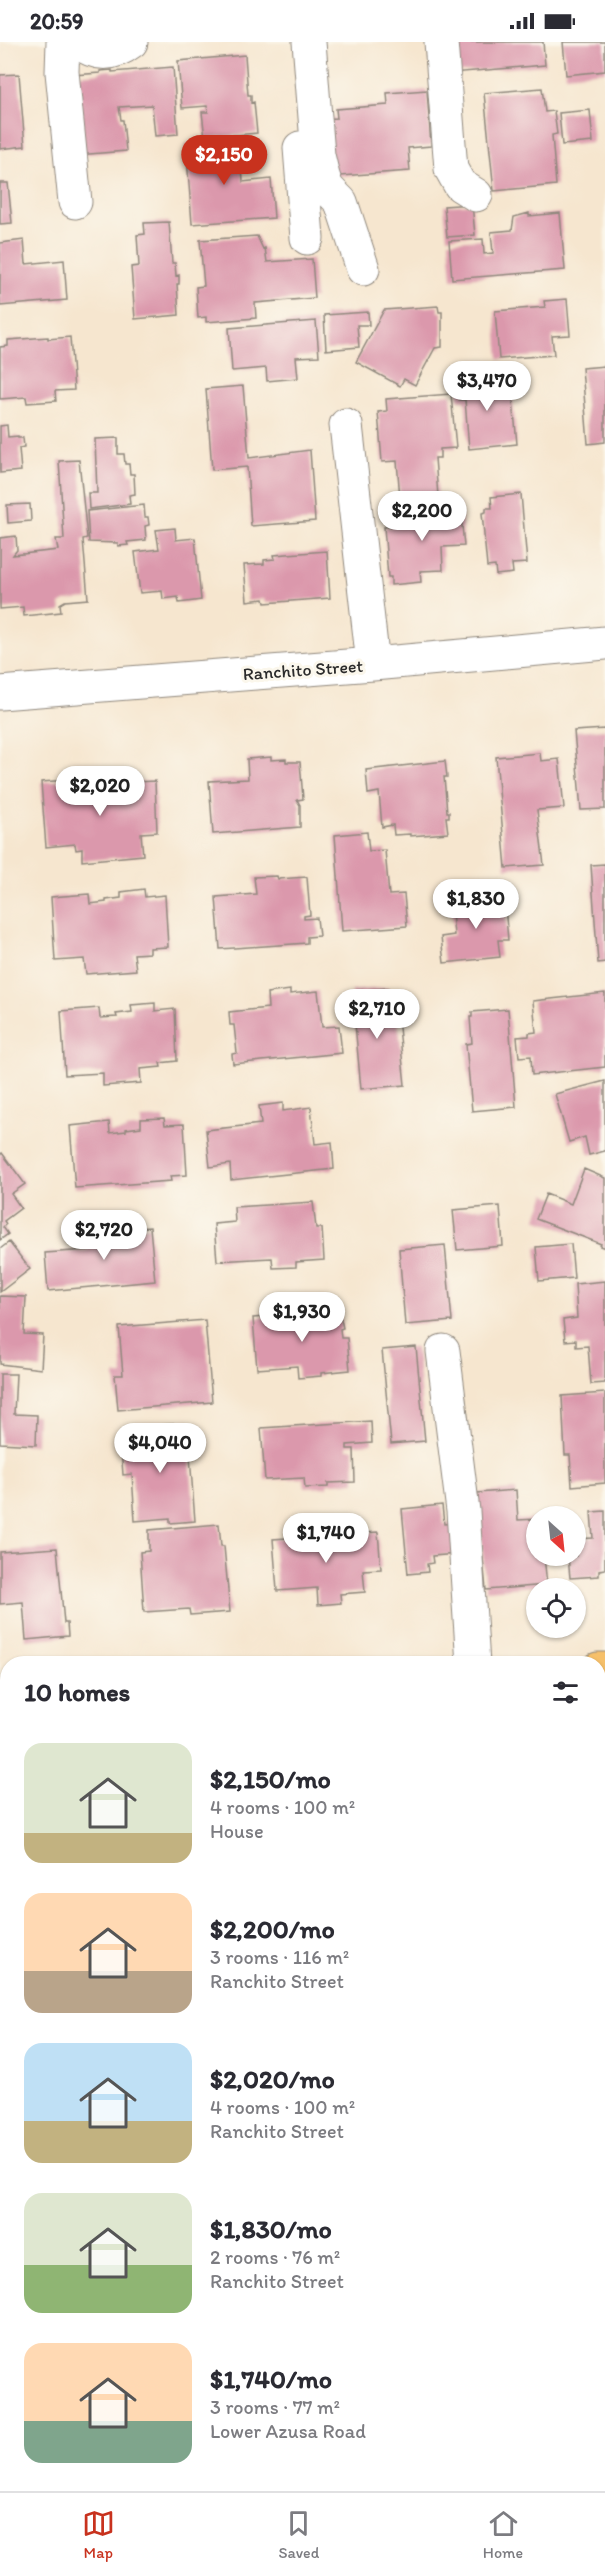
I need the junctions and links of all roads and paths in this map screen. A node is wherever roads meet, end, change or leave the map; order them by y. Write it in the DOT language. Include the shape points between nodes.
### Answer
graph roads {
  1 [pos="63,42"];
  2 [pos="78,42"];
  3 [pos="131,42"];
  4 [pos="292,42"];
  5 [pos="309,42"];
  6 [pos="441,42"];
  7 [pos="476,195"];
  8 [pos="75,202"];
  9 [pos="307,238"];
  10 [pos="363,268"];
  11 [pos="346,425"];
  12 [pos="605,643"];
  13 [pos="373,664"];
  14 [pos="0,693"];
  15 [pos="443,1351"];
  16 [pos="472,1656"];
  1 -- 8 [label="street" via="62,72"];
  2 -- 3 [label="street" via="90,51 106,52 122,49"];
  4 -- 9 [label="street"];
  5 -- 10 [label="street" via="323,176 327,188 341,202"];
  6 -- 7 [label="street" via="451,169 460,185"];
  11 -- 13 [label="street"];
  12 -- 13 [label="street, Ranchito Street"];
  13 -- 14 [label="street, Ranchito Street"];
  15 -- 16 [label="street" via="463,1511"];
}
